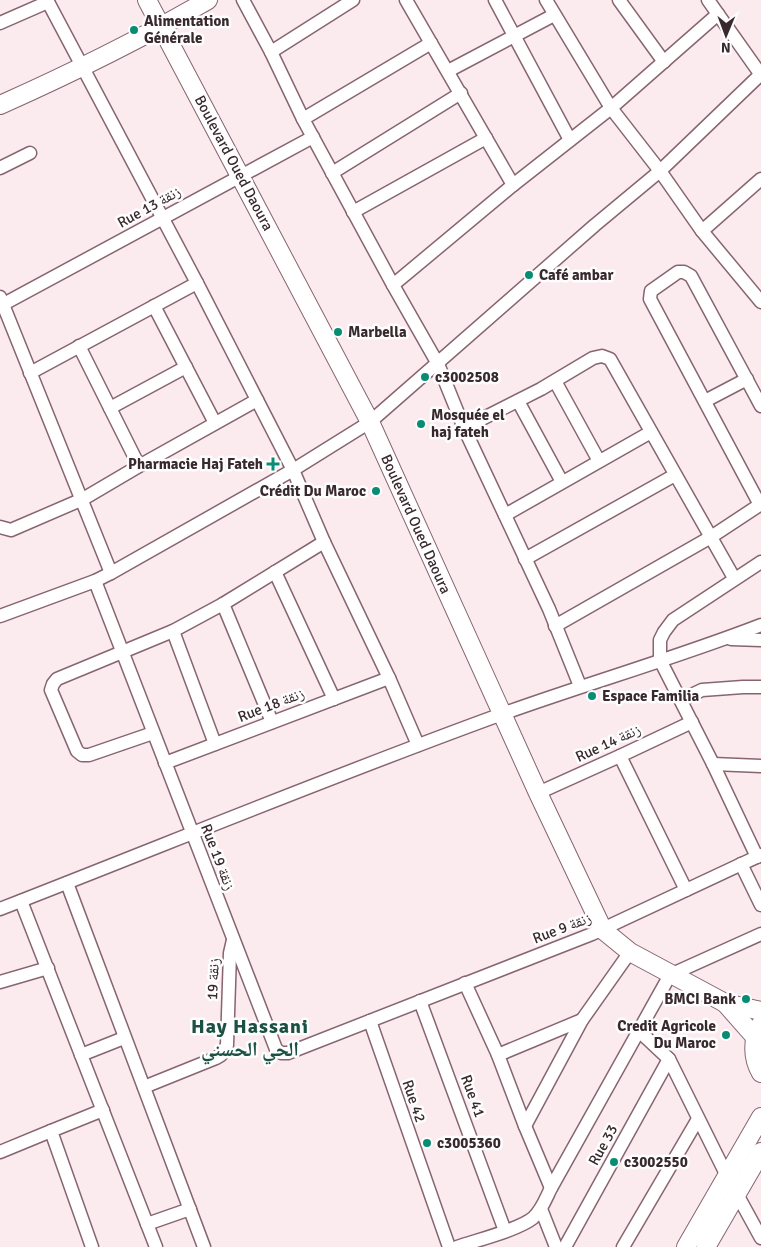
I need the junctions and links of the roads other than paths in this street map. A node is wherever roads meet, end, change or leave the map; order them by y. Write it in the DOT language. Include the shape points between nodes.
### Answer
graph roads {
  1 [pos="147,0"];
  2 [pos="208,0"];
  3 [pos="243,0"];
  4 [pos="353,0"];
  5 [pos="406,0"];
  6 [pos="495,0"];
  7 [pos="546,0"];
  8 [pos="620,0"];
  9 [pos="708,0"];
  10 [pos="48,1"];
  11 [pos="718,14"];
  12 [pos="554,15"];
  13 [pos="0,23"];
  14 [pos="162,27"];
  15 [pos="514,34"];
  16 [pos="431,43"];
  17 [pos="271,52"];
  18 [pos="664,62"];
  19 [pos="82,68"];
  20 [pos="448,71"];
  21 [pos="761,75"];
  22 [pos="460,93"];
  23 [pos="0,105"];
  24 [pos="611,108"];
  25 [pos="303,119"];
  26 [pos="313,137"];
  27 [pos="486,138"];
  28 [pos="570,140"];
  29 [pos="30,153"];
  30 [pos="0,168"];
  31 [pos="660,171"];
  32 [pos="332,173"];
  33 [pos="241,176"];
  34 [pos="761,179"];
  35 [pos="513,185"];
  36 [pos="353,212"];
  37 [pos="162,218"];
  38 [pos="702,231"];
  39 [pos="197,283"];
  40 [pos="393,285"];
  41 [pos="1,302"];
  42 [pos="761,302"];
  43 [pos="154,306"];
  44 [pos="79,346"];
  45 [pos="438,364"];
  46 [pos="186,367"];
  47 [pos="30,373"];
  48 [pos="746,379"];
  49 [pos="555,381"];
  50 [pos="257,400"];
  51 [pos="518,400"];
  52 [pos="705,401"];
  53 [pos="761,406"];
  54 [pos="110,408"];
  55 [pos="370,422"];
  56 [pos="216,423"];
  57 [pos="464,428"];
  58 [pos="651,432"];
  59 [pos="600,461"];
  60 [pos="139,466"];
  61 [pos="293,470"];
  62 [pos="675,475"];
  63 [pos="562,482"];
  64 [pos="83,499"];
  65 [pos="761,505"];
  66 [pos="505,515"];
  67 [pos="0,527"];
  68 [pos="710,537"];
  69 [pos="324,542"];
  70 [pos="525,559"];
  71 [pos="761,562"];
  72 [pos="275,572"];
  73 [pos="111,573"];
  74 [pos="734,578"];
  75 [pos="95,581"];
  76 [pos="224,604"];
  77 [pos="0,616"];
  78 [pos="761,625"];
  79 [pos="555,626"];
  80 [pos="173,630"];
  81 [pos="726,639"];
  82 [pos="761,640"];
  83 [pos="123,651"];
  84 [pos="660,660"];
  85 [pos="389,678"];
  86 [pos="580,686"];
  87 [pos="761,687"];
  88 [pos="334,699"];
  89 [pos="681,700"];
  90 [pos="502,714"];
  91 [pos="272,722"];
  92 [pos="692,722"];
  93 [pos="153,733"];
  94 [pos="215,744"];
  95 [pos="418,745"];
  96 [pos="620,756"];
  97 [pos="165,763"];
  98 [pos="713,764"];
  99 [pos="761,766"];
  100 [pos="538,793"];
  101 [pos="192,834"];
  102 [pos="759,856"];
  103 [pos="741,864"];
  104 [pos="67,883"];
  105 [pos="686,890"];
  106 [pos="21,901"];
  107 [pos="761,905"];
  108 [pos="0,909"];
  109 [pos="603,930"];
  110 [pos="761,934"];
  111 [pos="233,940"];
  112 [pos="630,952"];
  113 [pos="48,968"];
  114 [pos="670,975"];
  115 [pos="0,982"];
  116 [pos="465,982"];
  117 [pos="420,1001"];
  118 [pos="725,1003"];
  119 [pos="761,1011"];
  120 [pos="370,1020"];
  121 [pos="582,1020"];
  122 [pos="638,1030"];
  123 [pos="758,1030"];
  124 [pos="124,1038"];
  125 [pos="82,1055"];
  126 [pos="498,1055"];
  127 [pos="669,1059"];
  128 [pos="761,1073"];
  129 [pos="144,1087"];
  130 [pos="103,1110"];
  131 [pos="761,1117"];
  132 [pos="698,1119"];
  133 [pos="525,1126"];
  134 [pos="52,1131"];
  135 [pos="0,1152"];
  136 [pos="761,1152"];
  137 [pos="727,1176"];
  138 [pos="551,1188"];
  139 [pos="736,1193"];
  140 [pos="190,1209"];
  141 [pos="541,1209"];
  142 [pos="147,1224"];
  143 [pos="505,1231"];
  144 [pos="761,1238"];
  145 [pos="92,1247"];
  146 [pos="156,1247"];
  147 [pos="204,1247"];
  148 [pos="449,1247"];
  149 [pos="457,1247"];
  150 [pos="556,1247"];
  151 [pos="564,1247"];
  152 [pos="623,1247"];
  153 [pos="686,1247"];
  154 [pos="706,1247"];
  1 -- 14 [label="street, Boulevard Oued Daoura"];
  2 -- 14 [label="street"];
  3 -- 17 [label="street"];
  4 -- 17 [label="street"];
  5 -- 16 [label="street"];
  6 -- 15 [label="street"];
  7 -- 12 [label="street"];
  8 -- 18 [label="street"];
  9 -- 11 [label="street"];
  10 -- 13 [label="street"];
  10 -- 19 [label="street"];
  11 -- 18 [label="street"];
  11 -- 21 [label="street"];
  12 -- 15 [label="street"];
  12 -- 24 [label="street"];
  14 -- 19 [label="street"];
  14 -- 33 [label="street, Boulevard Oued Daoura"];
  15 -- 20 [label="street"];
  15 -- 28 [label="street"];
  16 -- 20 [label="street"];
  16 -- 25 [label="street"];
  17 -- 25 [label="street"];
  18 -- 24 [label="street"];
  19 -- 23 [label="street"];
  19 -- 37 [label="street"];
  20 -- 22 [label="street"];
  21 -- 31 [label="street"];
  22 -- 27 [label="street"];
  22 -- 32 [label="street"];
  24 -- 28 [label="street"];
  24 -- 31 [label="street"];
  25 -- 26 [label="street"];
  26 -- 32 [label="street"];
  26 -- 33 [label="street, Rue 13 زنقة"];
  27 -- 35 [label="street"];
  27 -- 36 [label="street"];
  28 -- 35 [label="street"];
  29 -- 30 [label="street"];
  31 -- 38 [label="street"];
  31 -- 45 [label="street"];
  32 -- 36 [label="street"];
  33 -- 37 [label="street, Rue 13 زنقة"];
  33 -- 55 [label="street, Boulevard Oued Daoura"];
  34 -- 38 [label="street"];
  35 -- 40 [label="street"];
  36 -- 40 [label="street"];
  37 -- 39 [label="street"];
  37 -- 41 [label="street, Rue 13 زنقة"];
  38 -- 42 [label="street"];
  39 -- 43 [label="street"];
  39 -- 50 [label="street"];
  40 -- 45 [label="street"];
  41 -- 47 [label="street"];
  43 -- 44 [label="street"];
  43 -- 46 [label="street"];
  44 -- 47 [label="street"];
  44 -- 54 [label="street"];
  45 -- 55 [label="street"];
  45 -- 57 [label="street"];
  46 -- 54 [label="street"];
  46 -- 56 [label="street"];
  47 -- 64 [label="street"];
  48 -- 52 [label="street"];
  48 -- 52 [label="street" via="691,276 678,272 651,291 650,299"];
  48 -- 53 [label="street"];
  49 -- 51 [label="street"];
  49 -- 58 [label="street" via="592,358 602,356 610,359"];
  49 -- 59 [label="street"];
  50 -- 56 [label="street"];
  50 -- 61 [label="street"];
  51 -- 57 [label="street"];
  51 -- 63 [label="street"];
  52 -- 65 [label="street"];
  54 -- 60 [label="street"];
  55 -- 61 [label="street"];
  55 -- 90 [label="street, Boulevard Oued Daoura"];
  56 -- 60 [label="street"];
  57 -- 66 [label="street"];
  58 -- 59 [label="street"];
  58 -- 62 [label="street"];
  59 -- 63 [label="street"];
  60 -- 64 [label="street"];
  61 -- 69 [label="street"];
  61 -- 73 [label="street"];
  62 -- 68 [label="street"];
  62 -- 70 [label="street"];
  63 -- 66 [label="street"];
  64 -- 67 [label="street" via="11,530"];
  64 -- 73 [label="street"];
  65 -- 68 [label="street"];
  66 -- 70 [label="street"];
  68 -- 74 [label="street"];
  68 -- 79 [label="street"];
  69 -- 72 [label="street"];
  69 -- 85 [label="street"];
  70 -- 79 [label="street"];
  71 -- 74 [label="street"];
  72 -- 76 [label="street"];
  72 -- 88 [label="street"];
  73 -- 75 [label="street"];
  74 -- 84 [label="street" via="673,620 660,640"];
  75 -- 77 [label="street"];
  75 -- 83 [label="street, Rue 19 زنقة"];
  76 -- 80 [label="street"];
  76 -- 91 [label="street"];
  78 -- 81 [label="street"];
  79 -- 86 [label="street"];
  80 -- 83 [label="street"];
  80 -- 94 [label="street"];
  81 -- 82 [label="street"];
  81 -- 84 [label="street"];
  83 -- 93 [label="street, Rue 19 زنقة"];
  83 -- 93 [label="street" via="57,679 51,690 77,751 82,755 89,756"];
  84 -- 86 [label="street"];
  84 -- 89 [label="street"];
  85 -- 88 [label="street, Rue 18 زنقة"];
  85 -- 95 [label="street"];
  86 -- 90 [label="street"];
  87 -- 89 [label="street" via="702,690"];
  88 -- 91 [label="street, Rue 18 زنقة"];
  89 -- 92 [label="street"];
  90 -- 95 [label="street"];
  90 -- 100 [label="street, Boulevard Oued Daoura"];
  91 -- 94 [label="street, Rue 18 زنقة"];
  92 -- 96 [label="street, Rue 14 زنقة"];
  92 -- 98 [label="street"];
  93 -- 97 [label="street, Rue 19 زنقة"];
  94 -- 97 [label="street, Rue 18 زنقة"];
  95 -- 101 [label="street"];
  96 -- 100 [label="street, Rue 14 زنقة"];
  96 -- 105 [label="street"];
  97 -- 101 [label="street, Rue 19 زنقة"];
  98 -- 99 [label="street"];
  98 -- 102 [label="street"];
  100 -- 109 [label="street, Boulevard Oued Daoura"];
  101 -- 104 [label="street"];
  101 -- 111 [label="street, Rue 19 زنقة"];
  102 -- 103 [label="street, Rue 9 زنقة"];
  103 -- 105 [label="street, Rue 9 زنقة"];
  103 -- 107 [label="street"];
  104 -- 106 [label="street"];
  104 -- 124 [label="street"];
  105 -- 109 [label="street, Rue 9 زنقة"];
  106 -- 108 [label="street"];
  106 -- 113 [label="street"];
  109 -- 112 [label="street, Boulevard Oued Daoura"];
  109 -- 116 [label="street, Rue 9 زنقة"];
  110 -- 114 [label="street"];
  111 -- 120 [label="street, Rue 19 زنقة" via="278,1052 288,1053"];
  111 -- 129 [label="street, 19 زنقة" via="225,1050 216,1058"];
  112 -- 114 [label="street, Boulevard Oued Daoura"];
  112 -- 121 [label="street"];
  113 -- 115 [label="street"];
  113 -- 125 [label="street"];
  114 -- 118 [label="street, Boulevard Oued Daoura"];
  114 -- 122 [label="street"];
  116 -- 117 [label="street, Rue 9 زنقة"];
  116 -- 126 [label="street"];
  117 -- 120 [label="street, Rue 9 زنقة"];
  117 -- 143 [label="street, Rue 41"];
  118 -- 119 [label="street, Boulevard Oued Daoura"];
  118 -- 123 [label="street, Boulevard Oued Daoura"];
  120 -- 148 [label="street, Rue 42"];
  121 -- 126 [label="street"];
  121 -- 133 [label="street"];
  122 -- 127 [label="street"];
  122 -- 138 [label="street"];
  123 -- 128 [label="street" via="754,1052"];
  124 -- 125 [label="street"];
  124 -- 129 [label="street"];
  125 -- 130 [label="street"];
  126 -- 133 [label="street"];
  127 -- 132 [label="street"];
  127 -- 151 [label="street, Rue 33"];
  129 -- 140 [label="street"];
  130 -- 134 [label="street"];
  130 -- 142 [label="street"];
  131 -- 137 [label="street"];
  132 -- 137 [label="street"];
  132 -- 152 [label="street"];
  133 -- 138 [label="street"];
  134 -- 135 [label="street"];
  134 -- 145 [label="street"];
  136 -- 139 [label="street"];
  137 -- 139 [label="street"];
  137 -- 153 [label="street"];
  138 -- 141 [label="street"];
  139 -- 144 [label="street"];
  139 -- 154 [label="street"];
  140 -- 142 [label="street"];
  140 -- 147 [label="street"];
  141 -- 143 [label="street" via="533,1218"];
  141 -- 150 [label="street"];
  142 -- 146 [label="street"];
  143 -- 149 [label="street"];
}
